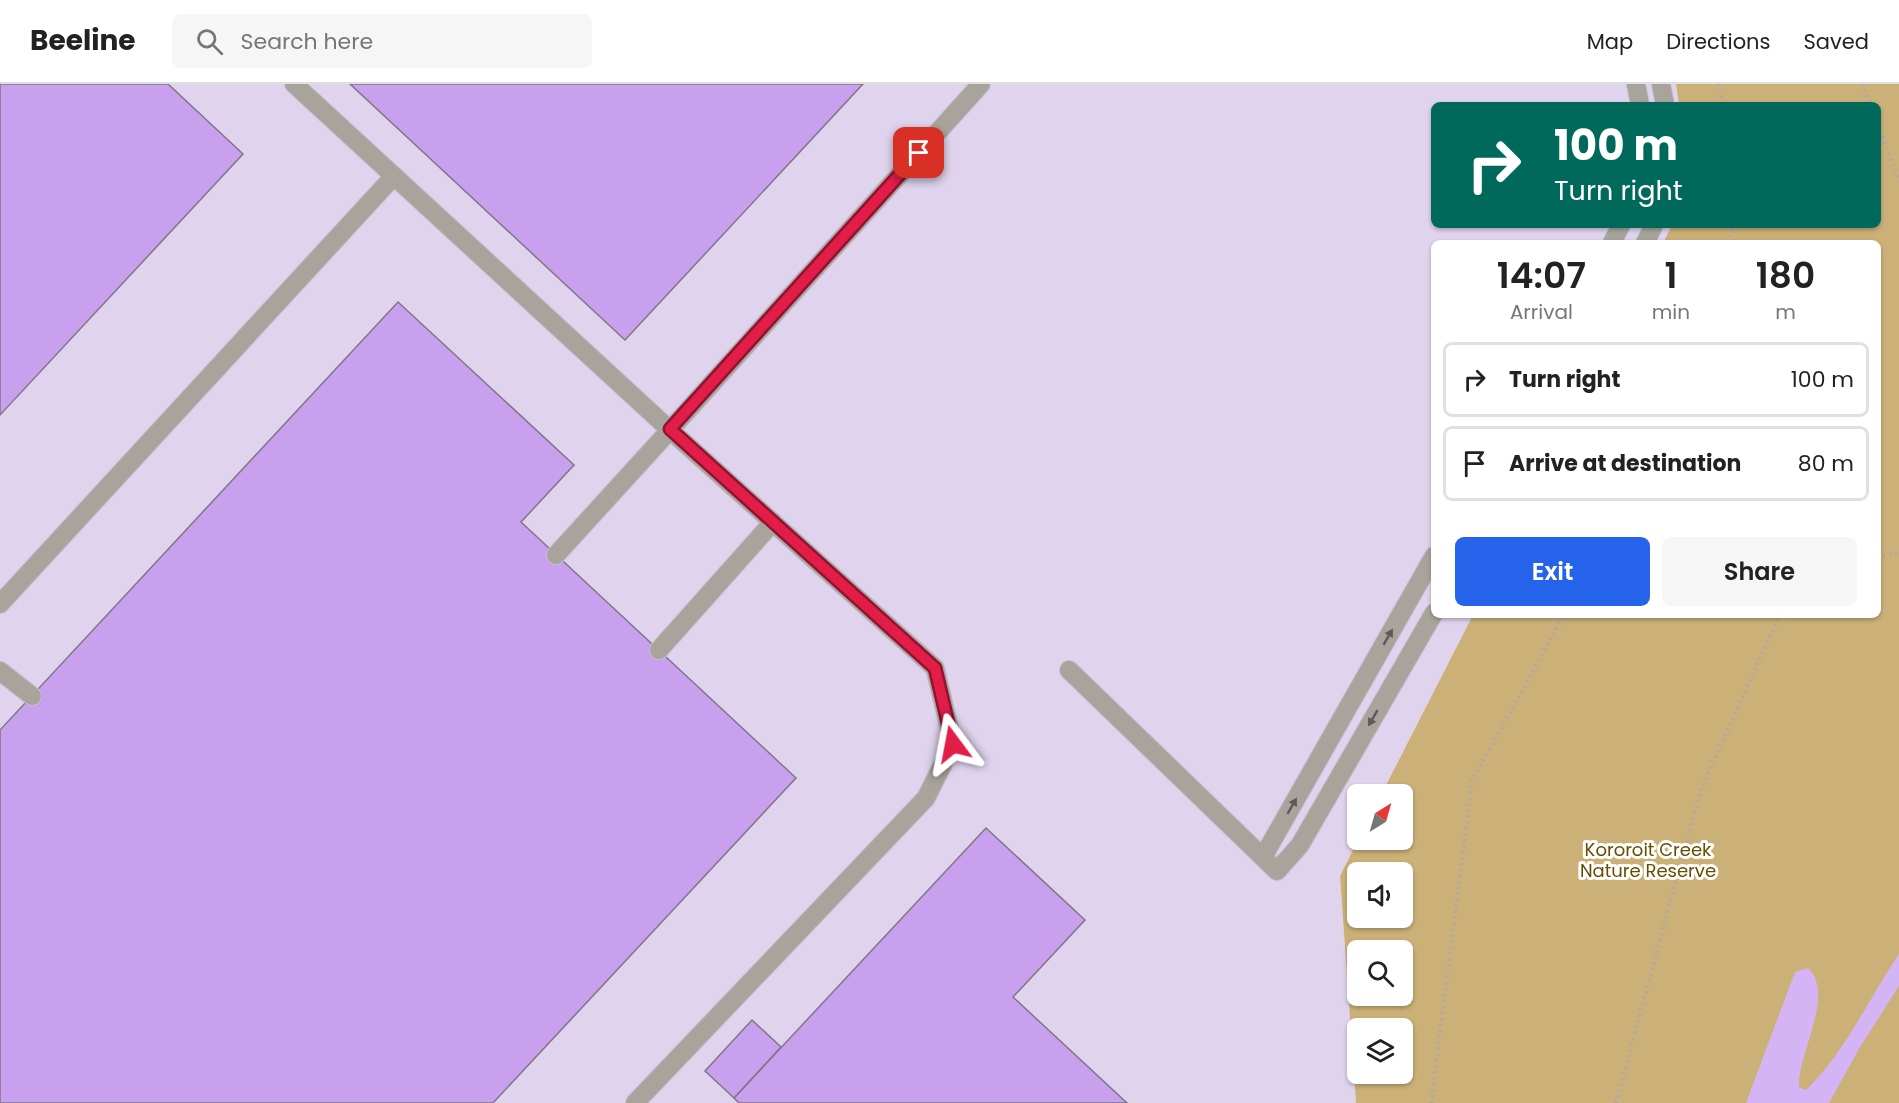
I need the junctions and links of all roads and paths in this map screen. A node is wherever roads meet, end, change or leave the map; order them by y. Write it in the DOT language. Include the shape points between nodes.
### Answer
graph roads {
  1 [pos="294,84"];
  2 [pos="981,84"];
  3 [pos="1636,84"];
  4 [pos="1661,84"];
  5 [pos="1719,84"];
  6 [pos="1862,84"];
  7 [pos="1639,102"];
  8 [pos="1664,102"];
  9 [pos="1722,102"];
  10 [pos="1869,102"];
  11 [pos="1881,133"];
  12 [pos="394,176"];
  13 [pos="1899,180"];
  14 [pos="670,429"];
  15 [pos="774,522"];
  16 [pos="1899,552"];
  17 [pos="556,555"];
  18 [pos="1881,557"];
  19 [pos="1431,561"];
  20 [pos="0,604"];
  21 [pos="1431,618"];
  22 [pos="1562,618"];
  23 [pos="1779,618"];
  24 [pos="659,650"];
  25 [pos="1069,670"];
  26 [pos="0,671"];
  27 [pos="32,696"];
  28 [pos="1263,857"];
  29 [pos="635,1103"];
  30 [pos="1431,1103"];
  31 [pos="1616,1103"];
  1 -- 12 [label="lane"];
  2 -- 14 [label="lane"];
  3 -- 7 [label="lane"];
  4 -- 8 [label="lane"];
  5 -- 9 [label="path"];
  6 -- 10 [label="path"];
  11 -- 13 [label="path"];
  12 -- 14 [label="lane"];
  12 -- 20 [label="lane"];
  14 -- 15 [label="lane"];
  14 -- 17 [label="lane"];
  15 -- 24 [label="lane"];
  15 -- 29 [label="lane" via="935,668 953,744 926,798"];
  16 -- 18 [label="path"];
  28 -- 19 [label="lane, one-way"];
  21 -- 28 [label="lane, one-way" via="1300,845 1277,871"];
  22 -- 30 [label="path" via="1472,781"];
  23 -- 31 [label="path" via="1701,789"];
  25 -- 28 [label="lane"];
  26 -- 27 [label="lane"];
}
